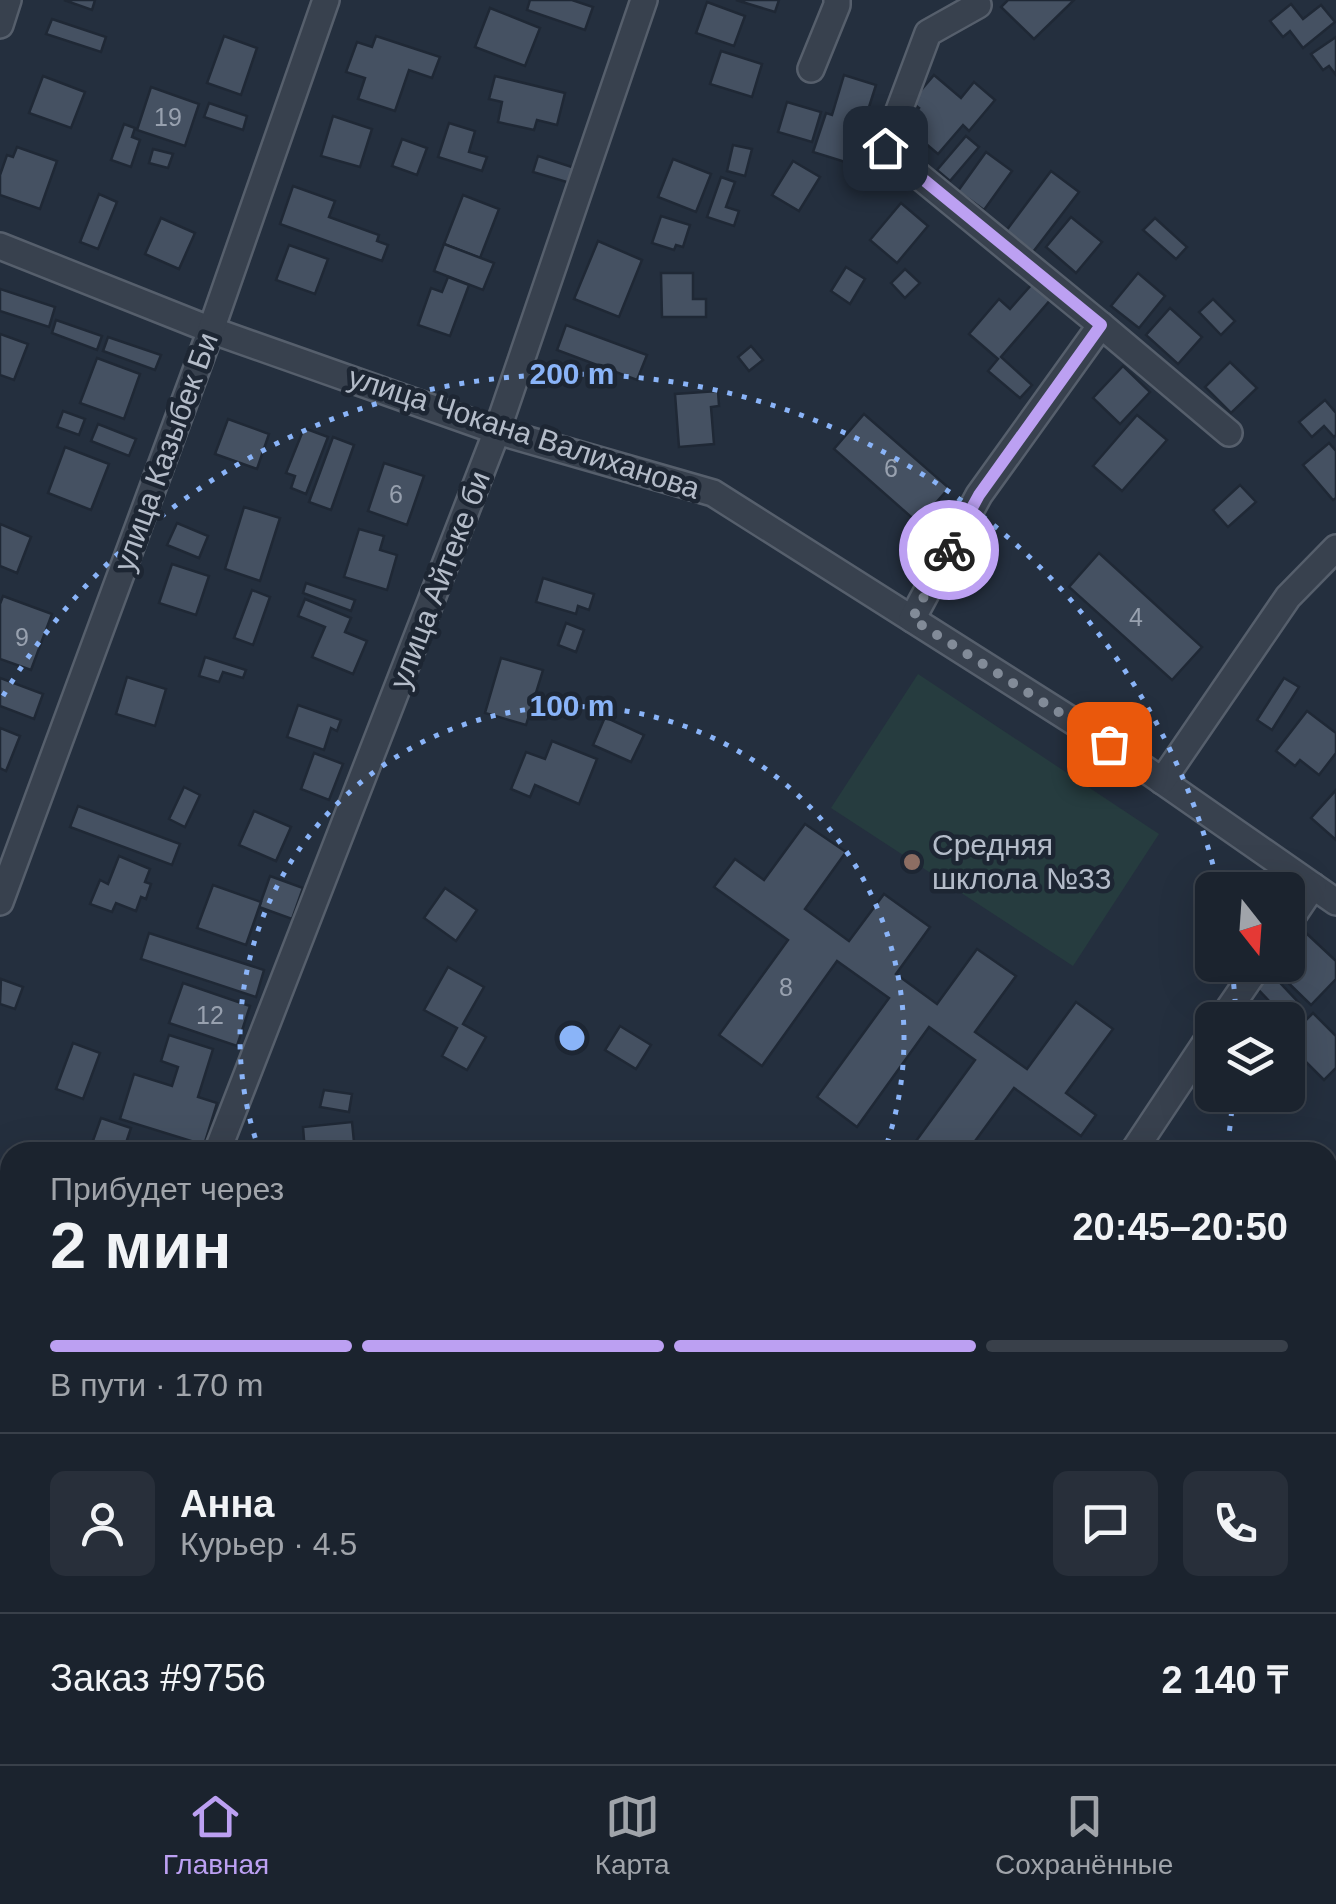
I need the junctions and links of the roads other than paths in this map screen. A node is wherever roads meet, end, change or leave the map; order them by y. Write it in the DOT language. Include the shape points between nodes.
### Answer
graph roads {
  1 [pos="8,0"];
  2 [pos="326,0"];
  3 [pos="644,0"];
  4 [pos="837,0"];
  5 [pos="978,5"];
  6 [pos="0,25"];
  7 [pos="810,70"];
  8 [pos="0,246"];
  9 [pos="1101,325"];
  10 [pos="211,330"];
  11 [pos="498,431"];
  12 [pos="1230,432"];
  13 [pos="1336,548"];
  14 [pos="912,619"];
  15 [pos="1162,780"];
  16 [pos="1313,886"];
  17 [pos="1305,898"];
  18 [pos="0,902"];
  19 [pos="1336,902"];
  20 [pos="1195,1059"];
  21 [pos="221,1142"];
  22 [pos="1140,1142"];
  1 -- 6 [label="street"];
  2 -- 10 [label="street, улица Казыбек Би"];
  3 -- 11 [label="street, улица Айтеке би"];
  4 -- 7 [label="street"];
  5 -- 9 [label="street" via="928,32 885,148"];
  8 -- 10 [label="street, улица Чокана Валиханова"];
  9 -- 12 [label="street"];
  9 -- 14 [label="street" via="979,495"];
  10 -- 11 [label="street, улица Чокана Валиханова"];
  10 -- 18 [label="street, улица Казыбек Би"];
  11 -- 14 [label="street, улица Чокана Валиханова" via="714,493"];
  11 -- 21 [label="street, улица Айтеке би"];
  13 -- 15 [label="street" via="1288,597"];
  14 -- 15 [label="street, улица Чокана Валиханова"];
  15 -- 16 [label="street, улица Чокана Валиханова"];
  16 -- 17 [label="street"];
  16 -- 19 [label="street, улица Чокана Валиханова"];
  20 -- 22 [label="street"];
}
